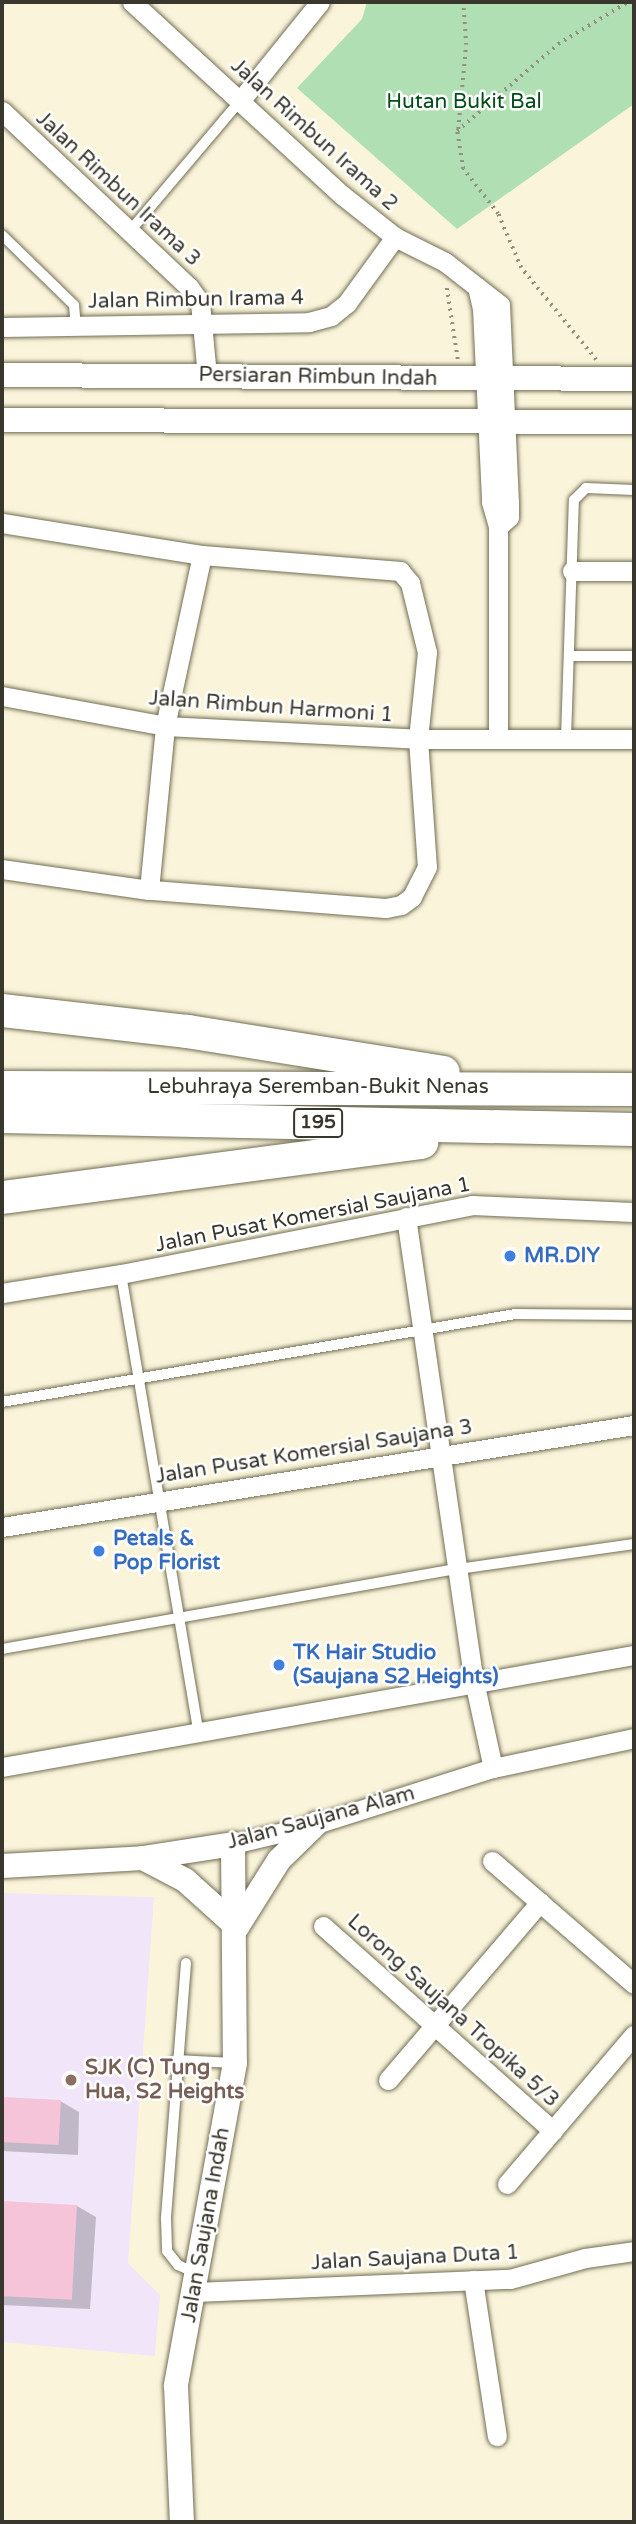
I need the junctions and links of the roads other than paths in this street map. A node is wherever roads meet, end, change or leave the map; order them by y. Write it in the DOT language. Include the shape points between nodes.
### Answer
graph roads {
  1 [pos="132,2"];
  2 [pos="320,2"];
  3 [pos="240,101"];
  4 [pos="2,111"];
  5 [pos="130,231"];
  6 [pos="2,234"];
  7 [pos="395,237"];
  8 [pos="203,323"];
  9 [pos="76,326"];
  10 [pos="2,327"];
  11 [pos="2,376"];
  12 [pos="208,376"];
  13 [pos="493,379"];
  14 [pos="622,379"];
  15 [pos="2,420"];
  16 [pos="497,422"];
  17 [pos="634,422"];
  18 [pos="634,490"];
  19 [pos="2,523"];
  20 [pos="202,555"];
  21 [pos="572,571"];
  22 [pos="634,571"];
  23 [pos="569,656"];
  24 [pos="634,656"];
  25 [pos="2,696"];
  26 [pos="165,726"];
  27 [pos="498,737"];
  28 [pos="566,738"];
  29 [pos="418,739"];
  30 [pos="634,739"];
  31 [pos="2,869"];
  32 [pos="149,890"];
  33 [pos="2,1010"];
  34 [pos="2,1087"];
  35 [pos="547,1088"];
  36 [pos="634,1089"];
  37 [pos="2,1116"];
  38 [pos="527,1128"];
  39 [pos="634,1129"];
  40 [pos="2,1197"];
  41 [pos="634,1212"];
  42 [pos="406,1217"];
  43 [pos="121,1275"];
  44 [pos="2,1293"];
  45 [pos="634,1315"];
  46 [pos="422,1331"];
  47 [pos="139,1378"];
  48 [pos="2,1402"];
  49 [pos="634,1425"];
  50 [pos="441,1454"];
  51 [pos="159,1501"];
  52 [pos="2,1527"];
  53 [pos="634,1544"];
  54 [pos="457,1569"];
  55 [pos="179,1619"];
  56 [pos="2,1649"];
  57 [pos="634,1655"];
  58 [pos="474,1681"];
  59 [pos="198,1730"];
  60 [pos="634,1738"];
  61 [pos="2,1767"];
  62 [pos="494,1768"];
  63 [pos="316,1824"];
  64 [pos="233,1844"];
  65 [pos="143,1858"];
  66 [pos="492,1861"];
  67 [pos="2,1866"];
  68 [pos="540,1902"];
  69 [pos="323,1926"];
  70 [pos="237,1927"];
  71 [pos="187,1963"];
  72 [pos="634,1984"];
  73 [pos="435,2025"];
  74 [pos="634,2035"];
  75 [pos="176,2060"];
  76 [pos="235,2063"];
  77 [pos="388,2080"];
  78 [pos="553,2131"];
  79 [pos="507,2185"];
  80 [pos="634,2251"];
  81 [pos="473,2280"];
  82 [pos="197,2283"];
  83 [pos="496,2436"];
  84 [pos="182,2522"];
  1 -- 3 [label="street, Jalan Rimbun Irama 2"];
  2 -- 3 [label="street"];
  3 -- 5 [label="lane"];
  3 -- 7 [label="street, Jalan Rimbun Irama 2"];
  4 -- 5 [label="street, Jalan Rimbun Irama 3"];
  5 -- 8 [label="street, Jalan Rimbun Irama 3" via="189,287 200,302"];
  6 -- 9 [label="lane" via="74,305"];
  7 -- 8 [label="street, Jalan Rimbun Irama 4" via="347,303 331,316 309,322"];
  7 -- 13 [label="street, Jalan Rimbun Irama 2" via="445,262 477,287"];
  8 -- 9 [label="street, Jalan Rimbun Irama 4"];
  8 -- 12 [label="street, Jalan Rimbun Irama 3"];
  9 -- 10 [label="street, Jalan Rimbun Irama 4"];
  11 -- 12 [label="street, Persiaran Rimbun Indah"];
  12 -- 13 [label="street, Persiaran Rimbun Indah"];
  13 -- 14 [label="street, Persiaran Rimbun Indah"];
  13 -- 16 [label="street, Jalan Rimbun Irama 2"];
  15 -- 16 [label="street, Persiaran Rimbun Indah"];
  16 -- 17 [label="street, Persiaran Rimbun Indah"];
  16 -- 27 [label="street, Jalan Rimbun Irama 2" via="509,517 498,527"];
  18 -- 21 [label="lane" via="586,488 577,493"];
  19 -- 20 [label="street"];
  20 -- 26 [label="street"];
  20 -- 29 [label="street" via="400,571 410,583 427,652"];
  21 -- 22 [label="street"];
  21 -- 23 [label="lane"];
  23 -- 24 [label="lane"];
  23 -- 28 [label="lane"];
  25 -- 26 [label="street, Jalan Rimbun Harmoni 1"];
  26 -- 29 [label="street, Jalan Rimbun Harmoni 1"];
  26 -- 32 [label="street"];
  27 -- 28 [label="street, Jalan Rimbun Harmoni 1"];
  27 -- 29 [label="street, Jalan Rimbun Harmoni 1"];
  28 -- 30 [label="street, Jalan Rimbun Harmoni 1"];
  29 -- 32 [label="street" via="428,867 419,888 401,905"];
  31 -- 32 [label="street"];
  33 -- 35 [label="highway" via="187,1031"];
  34 -- 35 [label="highway, Lebuhraya Seremban-Bukit Nenas / 195"];
  35 -- 36 [label="highway, Lebuhraya Seremban-Bukit Nenas / 195"];
  37 -- 38 [label="highway, Lebuhraya Seremban-Bukit Nenas / 195"];
  38 -- 39 [label="highway, Lebuhraya Seremban-Bukit Nenas / 195"];
  38 -- 40 [label="highway"];
  41 -- 42 [label="street, Jalan Pusat Komersial Saujana 1" via="472,1205"];
  42 -- 43 [label="street, Jalan Pusat Komersial Saujana 1"];
  42 -- 46 [label="street"];
  43 -- 44 [label="street, Jalan Pusat Komersial Saujana 1"];
  43 -- 47 [label="lane"];
  45 -- 46 [label="lane" via="515,1314"];
  46 -- 47 [label="lane"];
  46 -- 50 [label="street"];
  47 -- 48 [label="lane"];
  47 -- 51 [label="lane"];
  49 -- 50 [label="street, Jalan Pusat Komersial Saujana 3"];
  50 -- 51 [label="street, Jalan Pusat Komersial Saujana 3"];
  50 -- 54 [label="street"];
  51 -- 52 [label="street, Jalan Pusat Komersial Saujana 3"];
  51 -- 55 [label="lane"];
  53 -- 54 [label="lane"];
  54 -- 55 [label="lane"];
  54 -- 58 [label="street"];
  55 -- 56 [label="lane"];
  55 -- 59 [label="lane"];
  57 -- 58 [label="street"];
  58 -- 59 [label="street"];
  58 -- 62 [label="street"];
  59 -- 61 [label="street"];
  60 -- 62 [label="street, Jalan Saujana Alam"];
  62 -- 63 [label="street, Jalan Saujana Alam"];
  63 -- 64 [label="street, Jalan Saujana Alam"];
  63 -- 70 [label="street" via="279,1860"];
  64 -- 65 [label="street, Jalan Saujana Alam"];
  64 -- 70 [label="street, Jalan Saujana Indah"];
  65 -- 67 [label="street, Jalan Saujana Alam"];
  65 -- 70 [label="street" via="185,1880"];
  66 -- 68 [label="street"];
  68 -- 72 [label="street"];
  68 -- 73 [label="street"];
  69 -- 73 [label="street, Lorong Saujana Tropika 5/3"];
  70 -- 76 [label="street, Jalan Saujana Indah"];
  71 -- 75 [label="lane"];
  73 -- 77 [label="street"];
  73 -- 78 [label="street, Lorong Saujana Tropika 5/3"];
  74 -- 78 [label="street"];
  75 -- 76 [label="lane"];
  75 -- 82 [label="lane" via="167,2251"];
  76 -- 82 [label="street, Jalan Saujana Indah"];
  78 -- 79 [label="street"];
  80 -- 81 [label="street, Jalan Saujana Duta 1" via="510,2279"];
  81 -- 82 [label="street, Jalan Saujana Duta 1"];
  81 -- 83 [label="street"];
  82 -- 84 [label="street, Jalan Saujana Indah" via="176,2386"];
}
